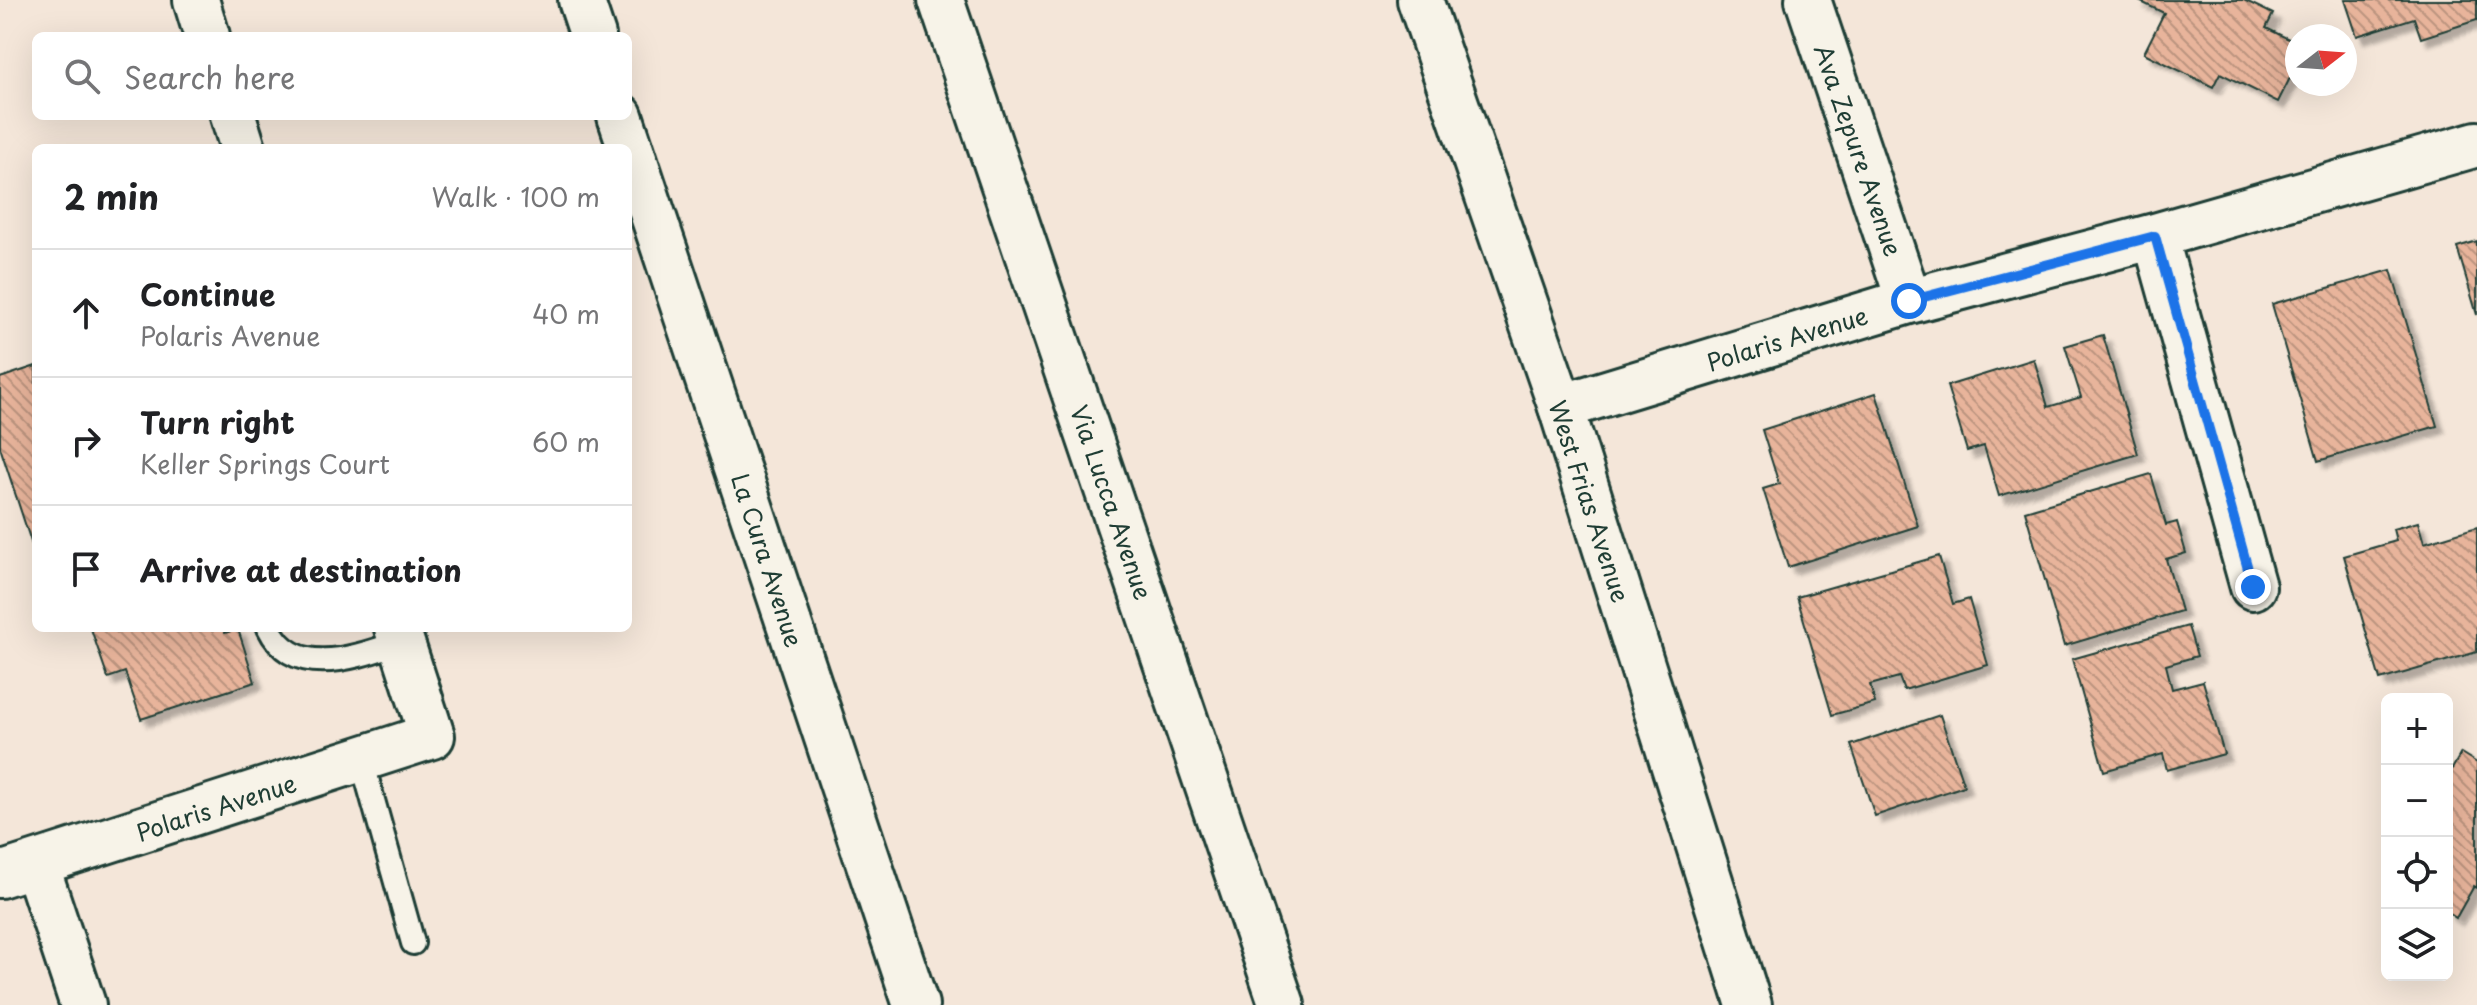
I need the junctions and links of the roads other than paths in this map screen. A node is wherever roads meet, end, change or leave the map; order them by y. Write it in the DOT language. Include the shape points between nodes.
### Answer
graph roads {
  1 [pos="196,0"];
  2 [pos="581,0"];
  3 [pos="941,0"];
  4 [pos="1420,0"];
  5 [pos="1808,0"];
  6 [pos="206,32"];
  7 [pos="592,32"];
  8 [pos="234,120"];
  9 [pos="621,120"];
  10 [pos="242,144"];
  11 [pos="629,144"];
  12 [pos="2477,144"];
  13 [pos="632,152"];
  14 [pos="2155,236"];
  15 [pos="1909,301"];
  16 [pos="1561,407"];
  17 [pos="2253,587"];
  18 [pos="273,632"];
  19 [pos="399,635"];
  20 [pos="362,761"];
  21 [pos="18,870"];
  22 [pos="413,943"];
  23 [pos="83,1005"];
  24 [pos="916,1005"];
  25 [pos="1282,1005"];
  26 [pos="1749,1005"];
  1 -- 6 [label="street"];
  2 -- 7 [label="street"];
  3 -- 25 [label="street, Via Lucca Avenue"];
  4 -- 16 [label="street, West Frias Avenue"];
  5 -- 15 [label="street, Ava Zepure Avenue"];
  8 -- 10 [label="street"];
  9 -- 11 [label="street, La Cura Avenue"];
  12 -- 14 [label="street, Polaris Avenue"];
  13 -- 24 [label="street, La Cura Avenue"];
  14 -- 15 [label="street, Polaris Avenue"];
  14 -- 17 [label="street"];
  15 -- 16 [label="street, Polaris Avenue"];
  16 -- 26 [label="street, West Frias Avenue"];
  18 -- 19 [label="lane" via="308,660 344,660"];
  19 -- 20 [label="street, Polaris Avenue" via="432,736"];
  20 -- 21 [label="street, Polaris Avenue"];
  20 -- 22 [label="lane"];
  21 -- 23 [label="street"];
}
